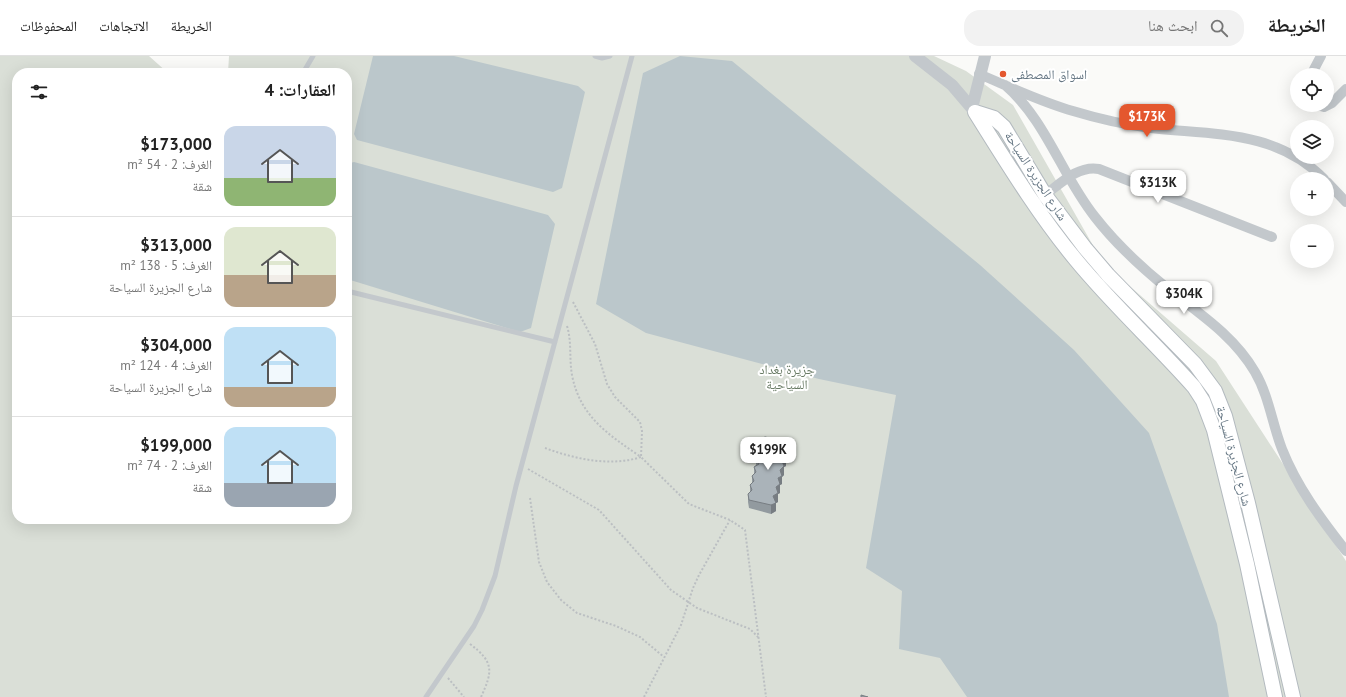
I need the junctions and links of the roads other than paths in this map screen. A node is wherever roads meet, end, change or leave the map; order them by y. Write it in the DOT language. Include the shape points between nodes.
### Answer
graph roads {
  1 [pos="313,56"];
  2 [pos="595,56"];
  3 [pos="610,56"];
  4 [pos="632,56"];
  5 [pos="915,56"];
  6 [pos="985,56"];
  7 [pos="1321,56"];
  8 [pos="306,68"];
  9 [pos="1315,68"];
  10 [pos="980,74"];
  11 [pos="1005,85"];
  12 [pos="1346,89"];
  13 [pos="1334,99"];
  14 [pos="974,110"];
  15 [pos="1317,172"];
  16 [pos="1068,178"];
  17 [pos="1334,189"];
  18 [pos="1045,195"];
  19 [pos="1346,202"];
  20 [pos="1272,237"];
  21 [pos="352,292"];
  22 [pos="555,342"];
  23 [pos="1346,551"];
  24 [pos="426,697"];
  25 [pos="1275,697"];
  26 [pos="1293,697"];
  1 -- 8 [label="lane"];
  2 -- 3 [label="lane"];
  4 -- 22 [label="lane"];
  5 -- 14 [label="street, شارع الجزيرة السياحة" via="952,85"];
  6 -- 10 [label="street"];
  7 -- 9 [label="street"];
  10 -- 11 [label="street"];
  10 -- 14 [label="street"];
  11 -- 15 [label="street" via="1073,111 1149,128 1233,135 1273,145"];
  11 -- 16 [label="street" via="1028,109"];
  12 -- 13 [label="street"];
  14 -- 18 [label="main road, شارع الجزيرة السياحة" via="994,118 1004,126"];
  14 -- 25 [label="main road, شارع الجزيرة السياحة" via="1056,235 1100,287 1194,387 1203,401 1214,430 1247,564"];
  16 -- 18 [label="street"];
  16 -- 20 [label="street" via="1085,169 1099,168"];
  16 -- 23 [label="street" via="1094,217 1126,252 1216,326 1244,356 1265,392 1279,443 1295,479 1313,508"];
  17 -- 19 [label="street"];
  18 -- 26 [label="main road, شارع الجزيرة السياحة" via="1108,275 1196,364 1215,392 1225,416 1248,502"];
  21 -- 22 [label="lane"];
  22 -- 24 [label="lane" via="495,576 482,610"];
}
